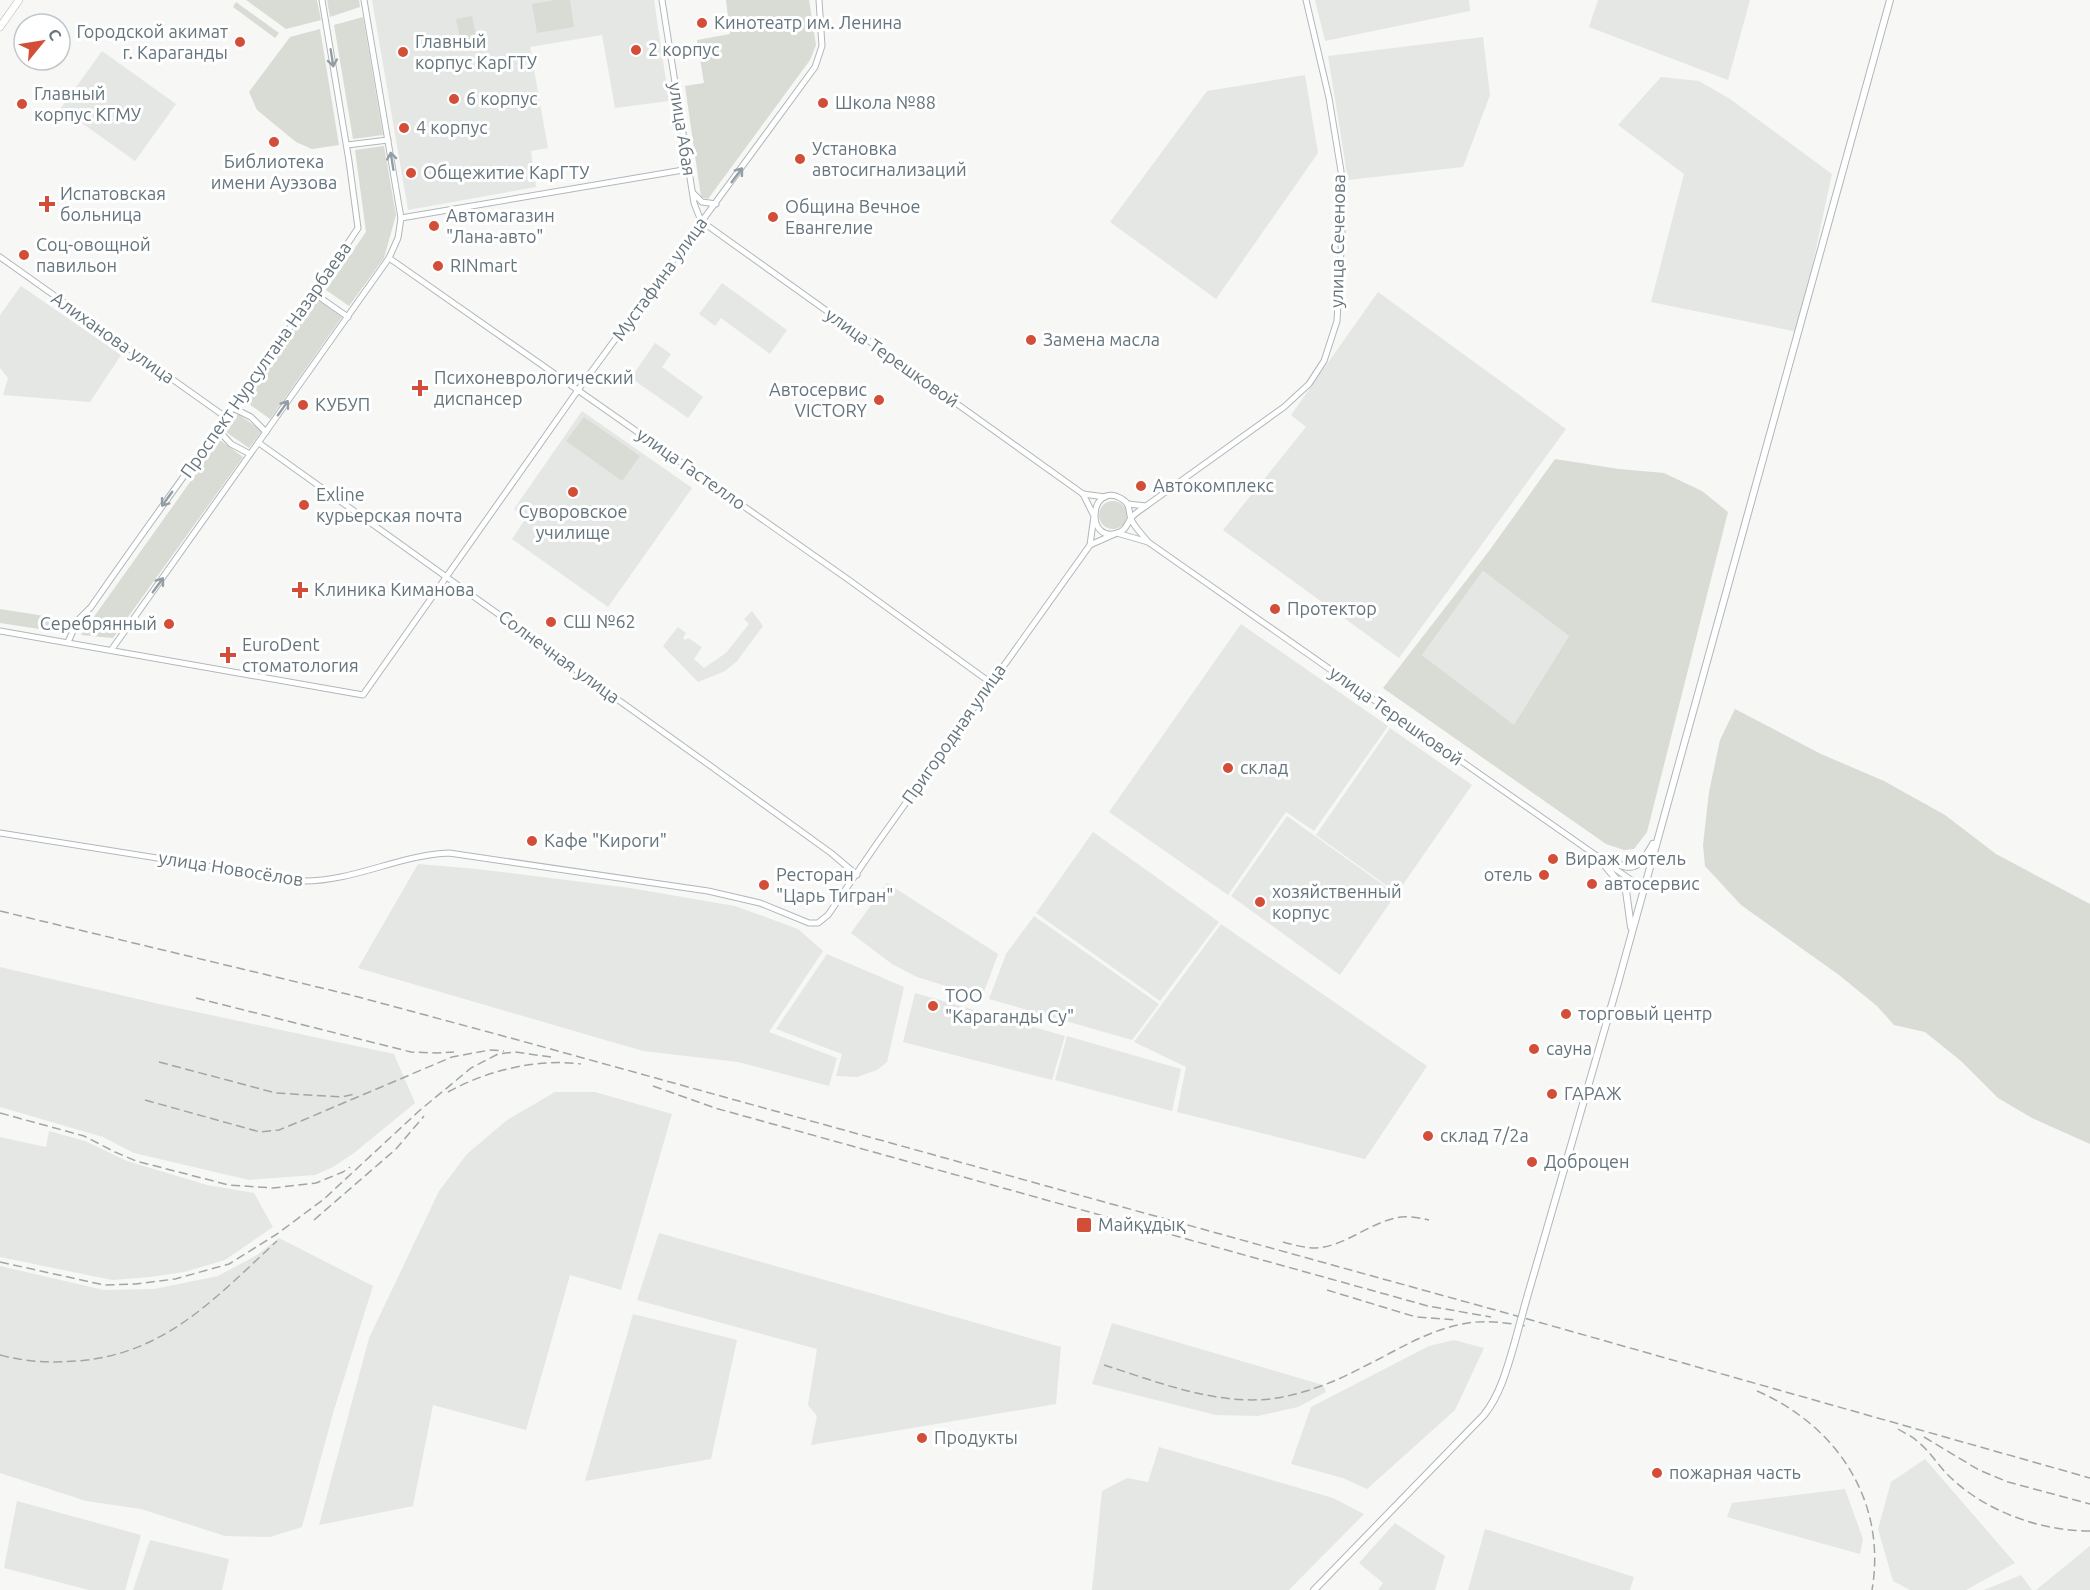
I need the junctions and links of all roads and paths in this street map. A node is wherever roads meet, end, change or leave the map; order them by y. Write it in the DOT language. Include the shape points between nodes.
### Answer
graph roads {
  1 [pos="19,0"];
  2 [pos="322,0"];
  3 [pos="364,0"];
  4 [pos="662,0"];
  5 [pos="819,0"];
  6 [pos="1306,0"];
  7 [pos="1890,0"];
  8 [pos="0,27"];
  9 [pos="388,140"];
  10 [pos="347,145"];
  11 [pos="689,169"];
  12 [pos="692,192"];
  13 [pos="716,204"];
  14 [pos="401,218"];
  15 [pos="701,221"];
  16 [pos="0,257"];
  17 [pos="389,258"];
  18 [pos="315,294"];
  19 [pos="348,317"];
  20 [pos="578,390"];
  21 [pos="233,408"];
  22 [pos="227,418"];
  23 [pos="218,430"];
  24 [pos="266,432"];
  25 [pos="259,443"];
  26 [pos="250,454"];
  27 [pos="1083,494"];
  28 [pos="1106,497"];
  29 [pos="1128,504"];
  30 [pos="1146,506"];
  31 [pos="1094,516"];
  32 [pos="1131,518"];
  33 [pos="1117,533"];
  34 [pos="1148,542"];
  35 [pos="1090,545"];
  36 [pos="448,577"];
  37 [pos="0,631"];
  38 [pos="68,642"];
  39 [pos="112,649"];
  40 [pos="991,683"];
  41 [pos="0,833"];
  42 [pos="1658,835"];
  43 [pos="1598,857"];
  44 [pos="857,875"];
  45 [pos="1644,889"];
  46 [pos="818,922"];
  47 [pos="1632,931"];
  48 [pos="1314,1590"];
  1 -- 8 [label="highway"];
  2 -- 10 [label="main road, Проспект Нурсултана Назарбаева, one-way"];
  3 -- 9 [label="main road"];
  4 -- 11 [label="main road, улица Абая"];
  13 -- 5 [label="main road, Мустафина улица, one-way" via="815,67 822,46"];
  6 -- 30 [label="main road, улица Сеченова" via="1341,171 1342,233 1336,321 1324,361 1310,384 1284,407"];
  7 -- 42 [label="main road"];
  9 -- 10 [label="main road"];
  14 -- 9 [label="main road, one-way"];
  10 -- 18 [label="main road, Проспект Нурсултана Назарбаева" via="358,228"];
  11 -- 12 [label="main road, улица Абая"];
  11 -- 14 [label="main road"];
  12 -- 13 [label="main road" via="702,202"];
  12 -- 15 [label="main road, улица Абая"];
  13 -- 15 [label="main road, Мустафина улица"];
  14 -- 17 [label="main road"];
  15 -- 20 [label="main road, Мустафина улица"];
  15 -- 27 [label="main road, улица Терешковой"];
  16 -- 22 [label="main road, Алиханова улица"];
  17 -- 19 [label="main road"];
  17 -- 20 [label="main road, улица Гастелло"];
  18 -- 19 [label="main road"];
  18 -- 21 [label="main road, Проспект Нурсултана Назарбаева"];
  24 -- 19 [label="main road, one-way"];
  20 -- 36 [label="main road, Мустафина улица"];
  20 -- 40 [label="main road, улица Гастелло"];
  21 -- 22 [label="main road, Проспект Нурсултана Назарбаева"];
  21 -- 24 [label="main road" via="251,417"];
  22 -- 23 [label="main road, Проспект Нурсултана Назарбаева"];
  23 -- 26 [label="main road" via="231,444"];
  23 -- 38 [label="main road, Проспект Нурсултана Назарбаева, one-way" via="78,620"];
  24 -- 25 [label="main road"];
  25 -- 26 [label="main road"];
  25 -- 36 [label="main road, Солнечная улица"];
  39 -- 26 [label="main road, one-way"];
  27 -- 28 [label="main road, улица Терешковой"];
  27 -- 31 [label="main road, улица Терешковой"];
  28 -- 29 [label="main road, улица Терешковой" via="1118,497"];
  28 -- 31 [label="main road" via="1097,504"];
  29 -- 30 [label="main road"];
  29 -- 32 [label="main road, улица Терешковой"];
  30 -- 32 [label="main road, улица Сеченова"];
  31 -- 33 [label="main road, улица Терешковой" via="1102,530"];
  31 -- 35 [label="main road"];
  32 -- 33 [label="main road" via="1126,528"];
  32 -- 34 [label="main road, улица Терешковой"];
  33 -- 34 [label="main road, улица Терешковой"];
  33 -- 35 [label="main road"];
  34 -- 43 [label="main road, улица Терешковой"];
  35 -- 40 [label="main road, Пригородная улица"];
  36 -- 39 [label="main road, Мустафина улица" via="363,694"];
  36 -- 44 [label="main road, Солнечная улица"];
  37 -- 38 [label="main road"];
  38 -- 39 [label="main road"];
  40 -- 44 [label="main road, Пригородная улица"];
  41 -- 46 [label="main road, улица Новосёлов" via="302,881 326,880 410,858 449,853 708,891 754,902 808,923"];
  42 -- 43 [label="main road" via="1646,858 1638,864 1626,868"];
  42 -- 45 [label="main road"];
  43 -- 45 [label="main road, улица Терешковой"];
  43 -- 47 [label="main road" via="1626,891"];
  44 -- 46 [label="main road, Пригородная улица" via="828,915"];
  45 -- 47 [label="main road"];
  47 -- 48 [label="main road, bridge" via="1514,1345 1491,1406"];
}
